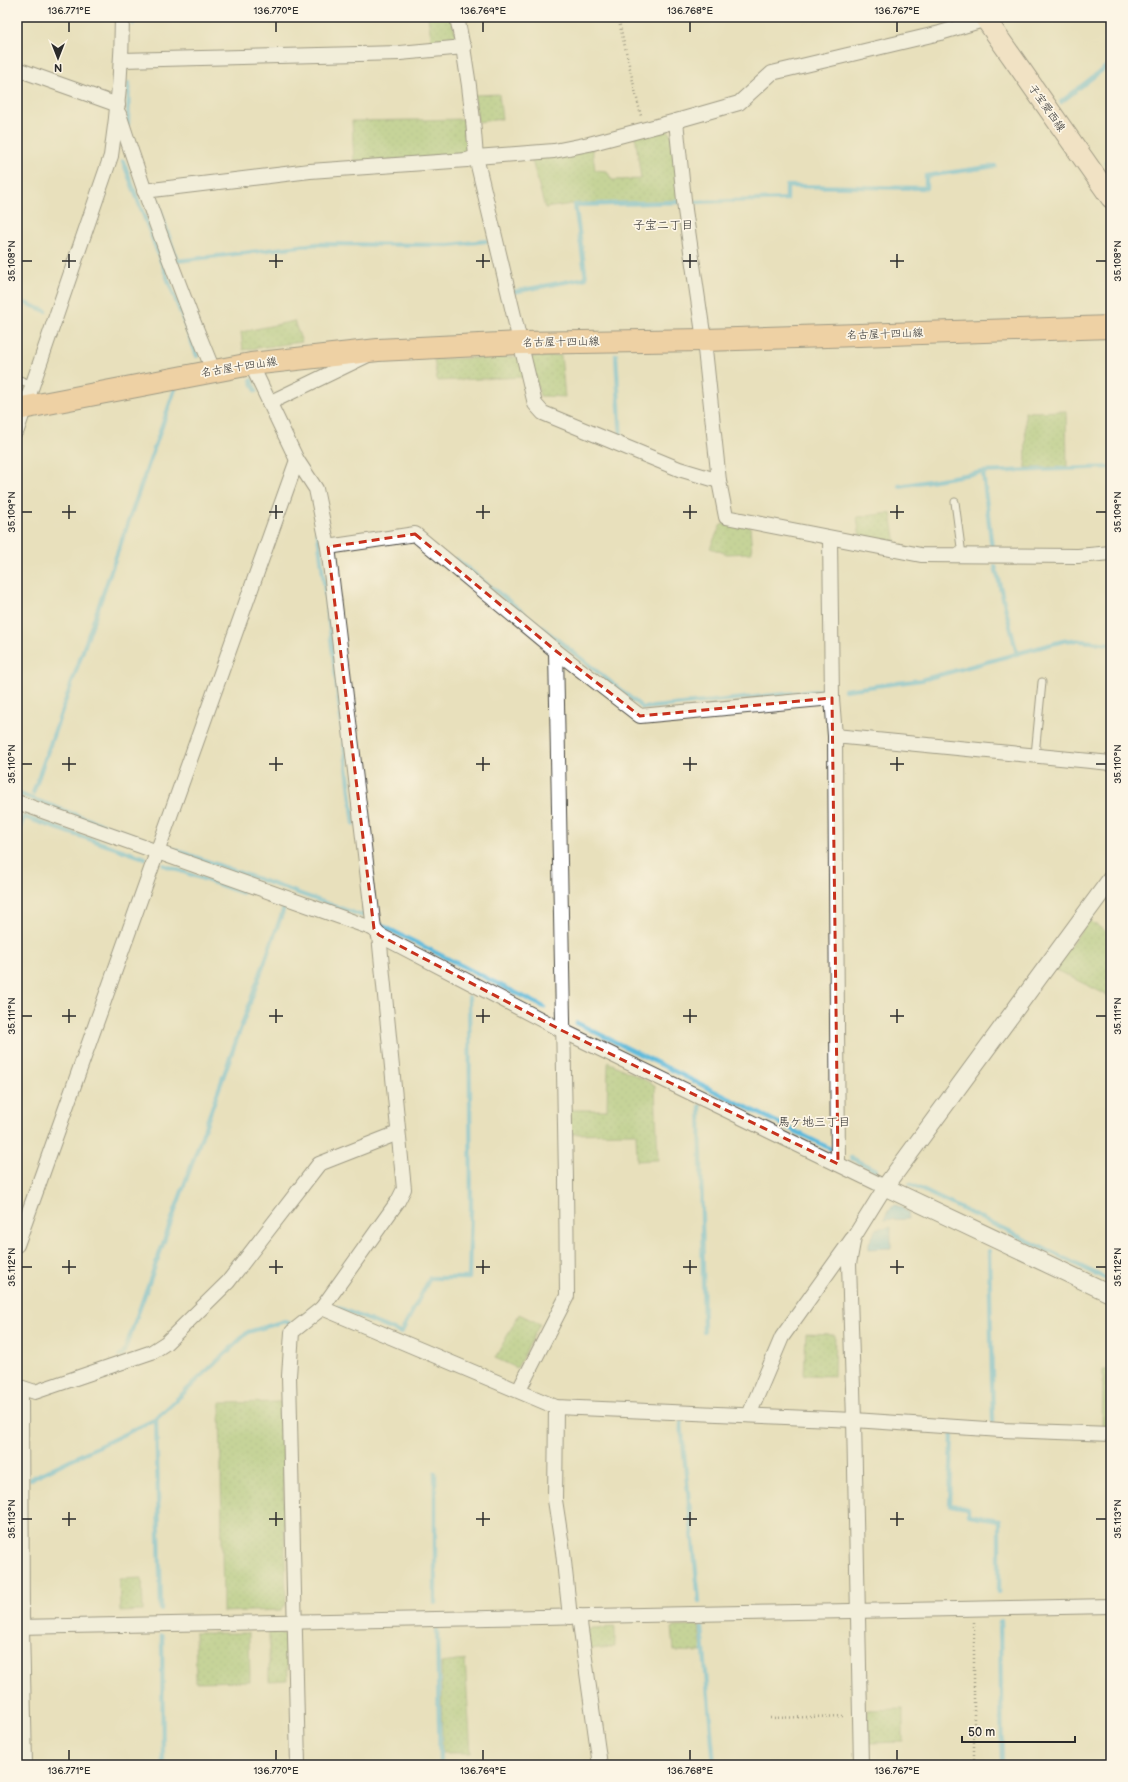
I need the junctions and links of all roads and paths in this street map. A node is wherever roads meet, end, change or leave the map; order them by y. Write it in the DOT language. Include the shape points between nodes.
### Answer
graph roads {
  1 [pos="122,17"];
  2 [pos="457,17"];
  3 [pos="618,17"];
  4 [pos="987,18"];
  5 [pos="464,47"];
  6 [pos="122,60"];
  7 [pos="17,69"];
  8 [pos="118,108"];
  9 [pos="676,121"];
  10 [pos="644,128"];
  11 [pos="476,157"];
  12 [pos="144,191"];
  13 [pos="1111,198"];
  14 [pos="1111,328"];
  15 [pos="704,340"];
  16 [pos="520,343"];
  17 [pos="378,350"];
  18 [pos="250,364"];
  19 [pos="213,370"];
  20 [pos="17,379"];
  21 [pos="32,385"];
  22 [pos="269,402"];
  23 [pos="21,408"];
  24 [pos="17,430"];
  25 [pos="297,460"];
  26 [pos="719,481"];
  27 [pos="955,502"];
  28 [pos="830,538"];
  29 [pos="328,547"];
  30 [pos="1111,552"];
  31 [pos="962,555"];
  32 [pos="556,651"];
  33 [pos="1042,682"];
  34 [pos="832,698"];
  35 [pos="835,736"];
  36 [pos="1035,755"];
  37 [pos="1111,763"];
  38 [pos="17,802"];
  39 [pos="156,853"];
  40 [pos="1111,878"];
  41 [pos="376,932"];
  42 [pos="563,1031"];
  43 [pos="398,1133"];
  44 [pos="838,1164"];
  45 [pos="885,1187"];
  46 [pos="854,1237"];
  47 [pos="17,1245"];
  48 [pos="1111,1294"];
  49 [pos="322,1308"];
  50 [pos="17,1387"];
  51 [pos="519,1390"];
  52 [pos="556,1407"];
  53 [pos="749,1415"];
  54 [pos="854,1420"];
  55 [pos="1111,1434"];
  56 [pos="1111,1606"];
  57 [pos="974,1608"];
  58 [pos="858,1611"];
  59 [pos="575,1617"];
  60 [pos="294,1622"];
  61 [pos="19,1627"];
  62 [pos="860,1716"];
  63 [pos="770,1718"];
  64 [pos="25,1765"];
  65 [pos="298,1765"];
  66 [pos="600,1765"];
  67 [pos="861,1765"];
  68 [pos="974,1765"];
  1 -- 6 [label="street"];
  2 -- 5 [label="street"];
  3 -- 10 [label="path"];
  4 -- 9 [label="street" via="940,33 772,73 739,103"];
  4 -- 13 [label="main road, 子宝愛西線"];
  5 -- 6 [label="street" via="400,53"];
  5 -- 11 [label="street" via="474,117"];
  6 -- 8 [label="street"];
  7 -- 8 [label="street"];
  8 -- 12 [label="street"];
  8 -- 21 [label="street" via="111,156"];
  9 -- 10 [label="street"];
  9 -- 15 [label="street" via="685,210"];
  10 -- 11 [label="street" via="554,151"];
  11 -- 12 [label="street" via="467,160 310,171"];
  11 -- 16 [label="street"];
  12 -- 19 [label="street"];
  14 -- 15 [label="main road, 名古屋十四山線"];
  15 -- 16 [label="main road, 名古屋十四山線"];
  15 -- 26 [label="street"];
  16 -- 17 [label="main road, 名古屋十四山線"];
  16 -- 26 [label="street" via="535,404 543,413 680,469"];
  17 -- 18 [label="main road, 名古屋十四山線"];
  17 -- 22 [label="street"];
  18 -- 19 [label="main road, 名古屋十四山線"];
  18 -- 22 [label="street"];
  19 -- 23 [label="main road, 名古屋十四山線"];
  20 -- 21 [label="lane"];
  21 -- 23 [label="street"];
  22 -- 25 [label="street"];
  23 -- 24 [label="street"];
  25 -- 29 [label="street" via="316,489"];
  25 -- 39 [label="street"];
  26 -- 28 [label="street" via="726,517"];
  27 -- 31 [label="lane"];
  28 -- 31 [label="street" via="922,555"];
  28 -- 34 [label="street"];
  29 -- 32 [label="street" via="415,534"];
  29 -- 41 [label="street"];
  30 -- 31 [label="street" via="1078,556"];
  32 -- 34 [label="street" via="640,716"];
  32 -- 42 [label="street"];
  33 -- 36 [label="lane"];
  34 -- 35 [label="street"];
  35 -- 36 [label="street"];
  35 -- 44 [label="street"];
  36 -- 37 [label="street"];
  38 -- 39 [label="street"];
  39 -- 41 [label="street"];
  39 -- 47 [label="street"];
  40 -- 45 [label="street"];
  41 -- 42 [label="street"];
  41 -- 43 [label="street"];
  42 -- 44 [label="street"];
  42 -- 51 [label="street" via="566,1296"];
  43 -- 49 [label="street" via="404,1189"];
  43 -- 50 [label="street" via="319,1164 228,1282 166,1343 152,1352 35,1392"];
  44 -- 45 [label="street"];
  45 -- 46 [label="street"];
  45 -- 48 [label="street"];
  46 -- 53 [label="street" via="782,1337"];
  46 -- 54 [label="street" via="849,1264"];
  49 -- 51 [label="street"];
  49 -- 60 [label="street" via="292,1332 289,1376"];
  50 -- 61 [label="street" via="21,1398"];
  51 -- 52 [label="street"];
  52 -- 53 [label="street"];
  52 -- 59 [label="street" via="555,1500"];
  53 -- 54 [label="street"];
  54 -- 55 [label="street"];
  54 -- 58 [label="street"];
  56 -- 57 [label="street"];
  57 -- 58 [label="street"];
  57 -- 68 [label="path"];
  58 -- 59 [label="street"];
  58 -- 62 [label="street"];
  59 -- 60 [label="street"];
  59 -- 66 [label="street"];
  60 -- 61 [label="street"];
  60 -- 65 [label="street"];
  61 -- 64 [label="street"];
  62 -- 63 [label="path"];
  62 -- 67 [label="street"];
}
